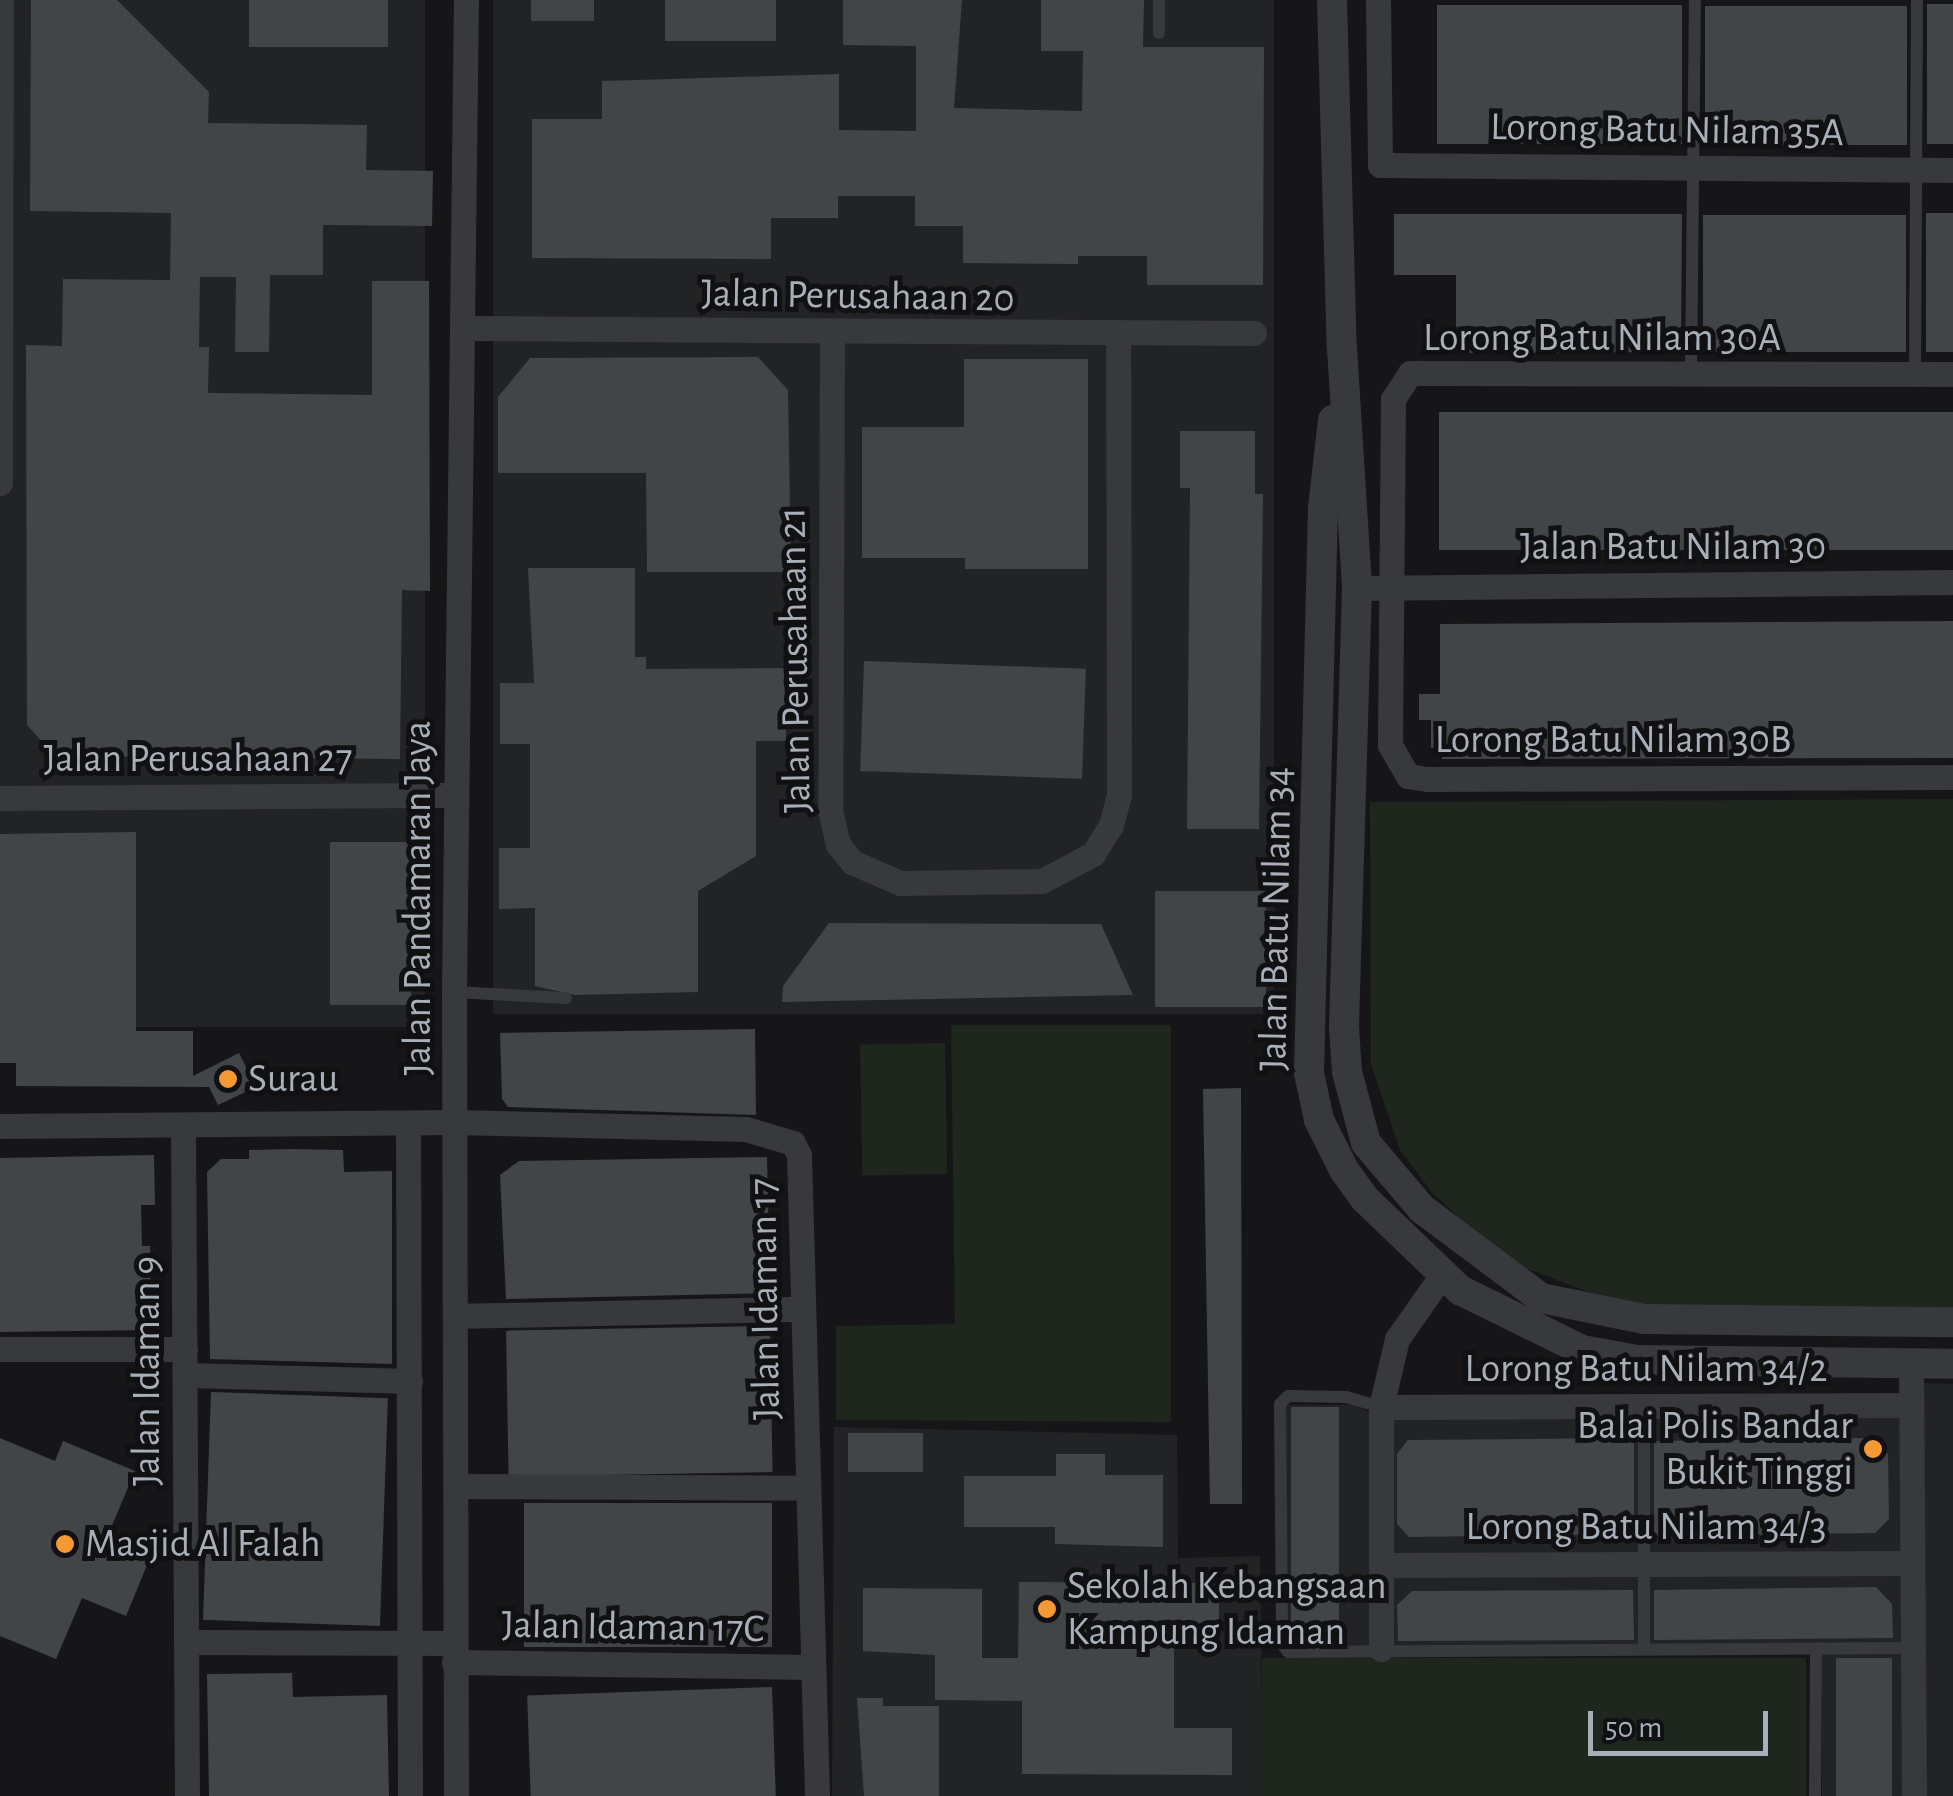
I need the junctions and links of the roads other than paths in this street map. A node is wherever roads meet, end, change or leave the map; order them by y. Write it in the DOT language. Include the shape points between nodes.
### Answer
graph roads {
  1 [pos="1,0"];
  2 [pos="466,0"];
  3 [pos="1159,0"];
  4 [pos="1332,0"];
  5 [pos="1378,0"];
  6 [pos="1696,0"];
  7 [pos="1916,0"];
  8 [pos="1158,33"];
  9 [pos="1691,168"];
  10 [pos="1911,170"];
  11 [pos="1953,170"];
  12 [pos="462,328"];
  13 [pos="832,333"];
  14 [pos="1254,333"];
  15 [pos="1118,336"];
  16 [pos="1342,348"];
  17 [pos="1691,374"];
  18 [pos="1914,374"];
  19 [pos="1953,374"];
  20 [pos="0,483"];
  21 [pos="1322,508"];
  22 [pos="1953,582"];
  23 [pos="1394,587"];
  24 [pos="1358,588"];
  25 [pos="1320,708"];
  26 [pos="1953,777"];
  27 [pos="456,795"];
  28 [pos="0,798"];
  29 [pos="454,992"];
  30 [pos="566,998"];
  31 [pos="455,1122"];
  32 [pos="408,1124"];
  33 [pos="0,1126"];
  34 [pos="183,1126"];
  35 [pos="1422,1209"];
  36 [pos="1442,1275"];
  37 [pos="1522,1290"];
  38 [pos="802,1309"];
  39 [pos="455,1316"];
  40 [pos="1953,1322"];
  41 [pos="0,1349"];
  42 [pos="185,1362"];
  43 [pos="1910,1364"];
  44 [pos="1953,1364"];
  45 [pos="410,1382"];
  46 [pos="1644,1406"];
  47 [pos="1910,1406"];
  48 [pos="1381,1407"];
  49 [pos="456,1486"];
  50 [pos="807,1488"];
  51 [pos="1912,1563"];
  52 [pos="1644,1564"];
  53 [pos="1382,1565"];
  54 [pos="186,1642"];
  55 [pos="407,1642"];
  56 [pos="1382,1648"];
  57 [pos="1644,1648"];
  58 [pos="1816,1648"];
  59 [pos="1912,1648"];
  60 [pos="454,1652"];
  61 [pos="811,1667"];
  62 [pos="187,1796"];
  63 [pos="410,1796"];
  64 [pos="456,1796"];
  65 [pos="817,1796"];
  66 [pos="1815,1796"];
  67 [pos="1914,1796"];
  1 -- 20 [label="street"];
  2 -- 12 [label="street, Jalan Pandamaran Jaya"];
  3 -- 8 [label="lane"];
  4 -- 16 [label="street, Jalan Batu Nilam 34"];
  5 -- 9 [label="street, Lorong Batu Nilam 35A" via="1380,164"];
  6 -- 9 [label="lane"];
  7 -- 10 [label="lane"];
  9 -- 10 [label="street, Lorong Batu Nilam 35A"];
  9 -- 17 [label="lane"];
  10 -- 11 [label="street, Lorong Batu Nilam 35A"];
  10 -- 18 [label="lane"];
  12 -- 13 [label="street, Jalan Perusahaan 20"];
  12 -- 27 [label="street, Jalan Pandamaran Jaya"];
  13 -- 15 [label="street, Jalan Perusahaan 20"];
  13 -- 15 [label="street, Jalan Perusahaan 21" via="830,810 838,844 852,862 900,884 1042,881 1093,854 1111,825 1119,794"];
  14 -- 15 [label="street, Jalan Perusahaan 20"];
  16 -- 21 [label="street, Jalan Batu Nilam 34"];
  16 -- 24 [label="street, Jalan Batu Nilam 34"];
  17 -- 18 [label="street, Lorong Batu Nilam 30A"];
  17 -- 23 [label="street, Lorong Batu Nilam 30A" via="1410,373 1394,400"];
  18 -- 19 [label="street, Lorong Batu Nilam 30A"];
  21 -- 24 [label="street" via="1335,557"];
  21 -- 25 [label="street, Jalan Batu Nilam 34"];
  22 -- 23 [label="street, Jalan Batu Nilam 30"];
  23 -- 24 [label="street, Jalan Batu Nilam 30"];
  23 -- 26 [label="street, Lorong Batu Nilam 30B" via="1390,745 1408,776"];
  24 -- 25 [label="street" via="1335,592 1331,604 1329,675"];
  24 -- 35 [label="street, Jalan Batu Nilam 34" via="1347,1072 1366,1144"];
  25 -- 36 [label="street, Jalan Batu Nilam 34" via="1309,1028 1318,1120 1365,1199"];
  27 -- 28 [label="street, Jalan Perusahaan 27"];
  27 -- 29 [label="street, Jalan Pandamaran Jaya"];
  29 -- 30 [label="lane"];
  29 -- 31 [label="street, Jalan Pandamaran Jaya"];
  31 -- 32 [label="street, Jalan Idaman 17"];
  31 -- 38 [label="street, Jalan Idaman 17" via="776,1134 799,1154"];
  31 -- 39 [label="street, Jalan Pandamaran Jaya"];
  32 -- 34 [label="street, Jalan Idaman 17"];
  32 -- 45 [label="street, Jalan Pandamaran Jaya"];
  33 -- 34 [label="street, Jalan Idaman 17"];
  34 -- 42 [label="street, Jalan Idaman 9"];
  35 -- 36 [label="street"];
  35 -- 37 [label="street, Jalan Batu Nilam 34"];
  36 -- 37 [label="street"];
  36 -- 43 [label="street, Jalan Batu Nilam 34" via="1501,1312 1607,1356"];
  36 -- 48 [label="street" via="1397,1339"];
  37 -- 40 [label="street, Jalan Batu Nilam 34" via="1644,1319"];
  38 -- 39 [label="street"];
  38 -- 50 [label="street, Jalan Idaman 17"];
  39 -- 49 [label="street, Jalan Pandamaran Jaya"];
  41 -- 42 [label="street"];
  42 -- 45 [label="street"];
  42 -- 54 [label="street, Jalan Idaman 9"];
  43 -- 44 [label="street, Jalan Batu Nilam 34"];
  43 -- 47 [label="street"];
  45 -- 55 [label="street, Jalan Pandamaran Jaya"];
  46 -- 47 [label="street, Lorong Batu Nilam 34/2"];
  46 -- 48 [label="street, Lorong Batu Nilam 34/2"];
  46 -- 52 [label="lane"];
  47 -- 51 [label="street"];
  48 -- 53 [label="street"];
  48 -- 56 [label="lane" via="1348,1396 1288,1396 1280,1404 1282,1644 1288,1652"];
  49 -- 50 [label="street"];
  49 -- 60 [label="street, Jalan Pandamaran Jaya"];
  50 -- 61 [label="street, Jalan Idaman 17"];
  51 -- 52 [label="street, Lorong Batu Nilam 34/3"];
  51 -- 59 [label="street"];
  52 -- 53 [label="street, Lorong Batu Nilam 34/3"];
  52 -- 57 [label="lane"];
  53 -- 56 [label="street"];
  54 -- 55 [label="street, Jalan Idaman 17C"];
  54 -- 62 [label="street, Jalan Idaman 9"];
  55 -- 60 [label="street, Jalan Idaman 17C"];
  55 -- 63 [label="street, Jalan Pandamaran Jaya"];
  56 -- 57 [label="lane"];
  57 -- 58 [label="lane"];
  58 -- 59 [label="lane"];
  58 -- 66 [label="lane"];
  59 -- 67 [label="street"];
  60 -- 61 [label="street, Jalan Idaman 17C"];
  60 -- 64 [label="street, Jalan Pandamaran Jaya"];
  61 -- 65 [label="street, Jalan Idaman 17"];
}
